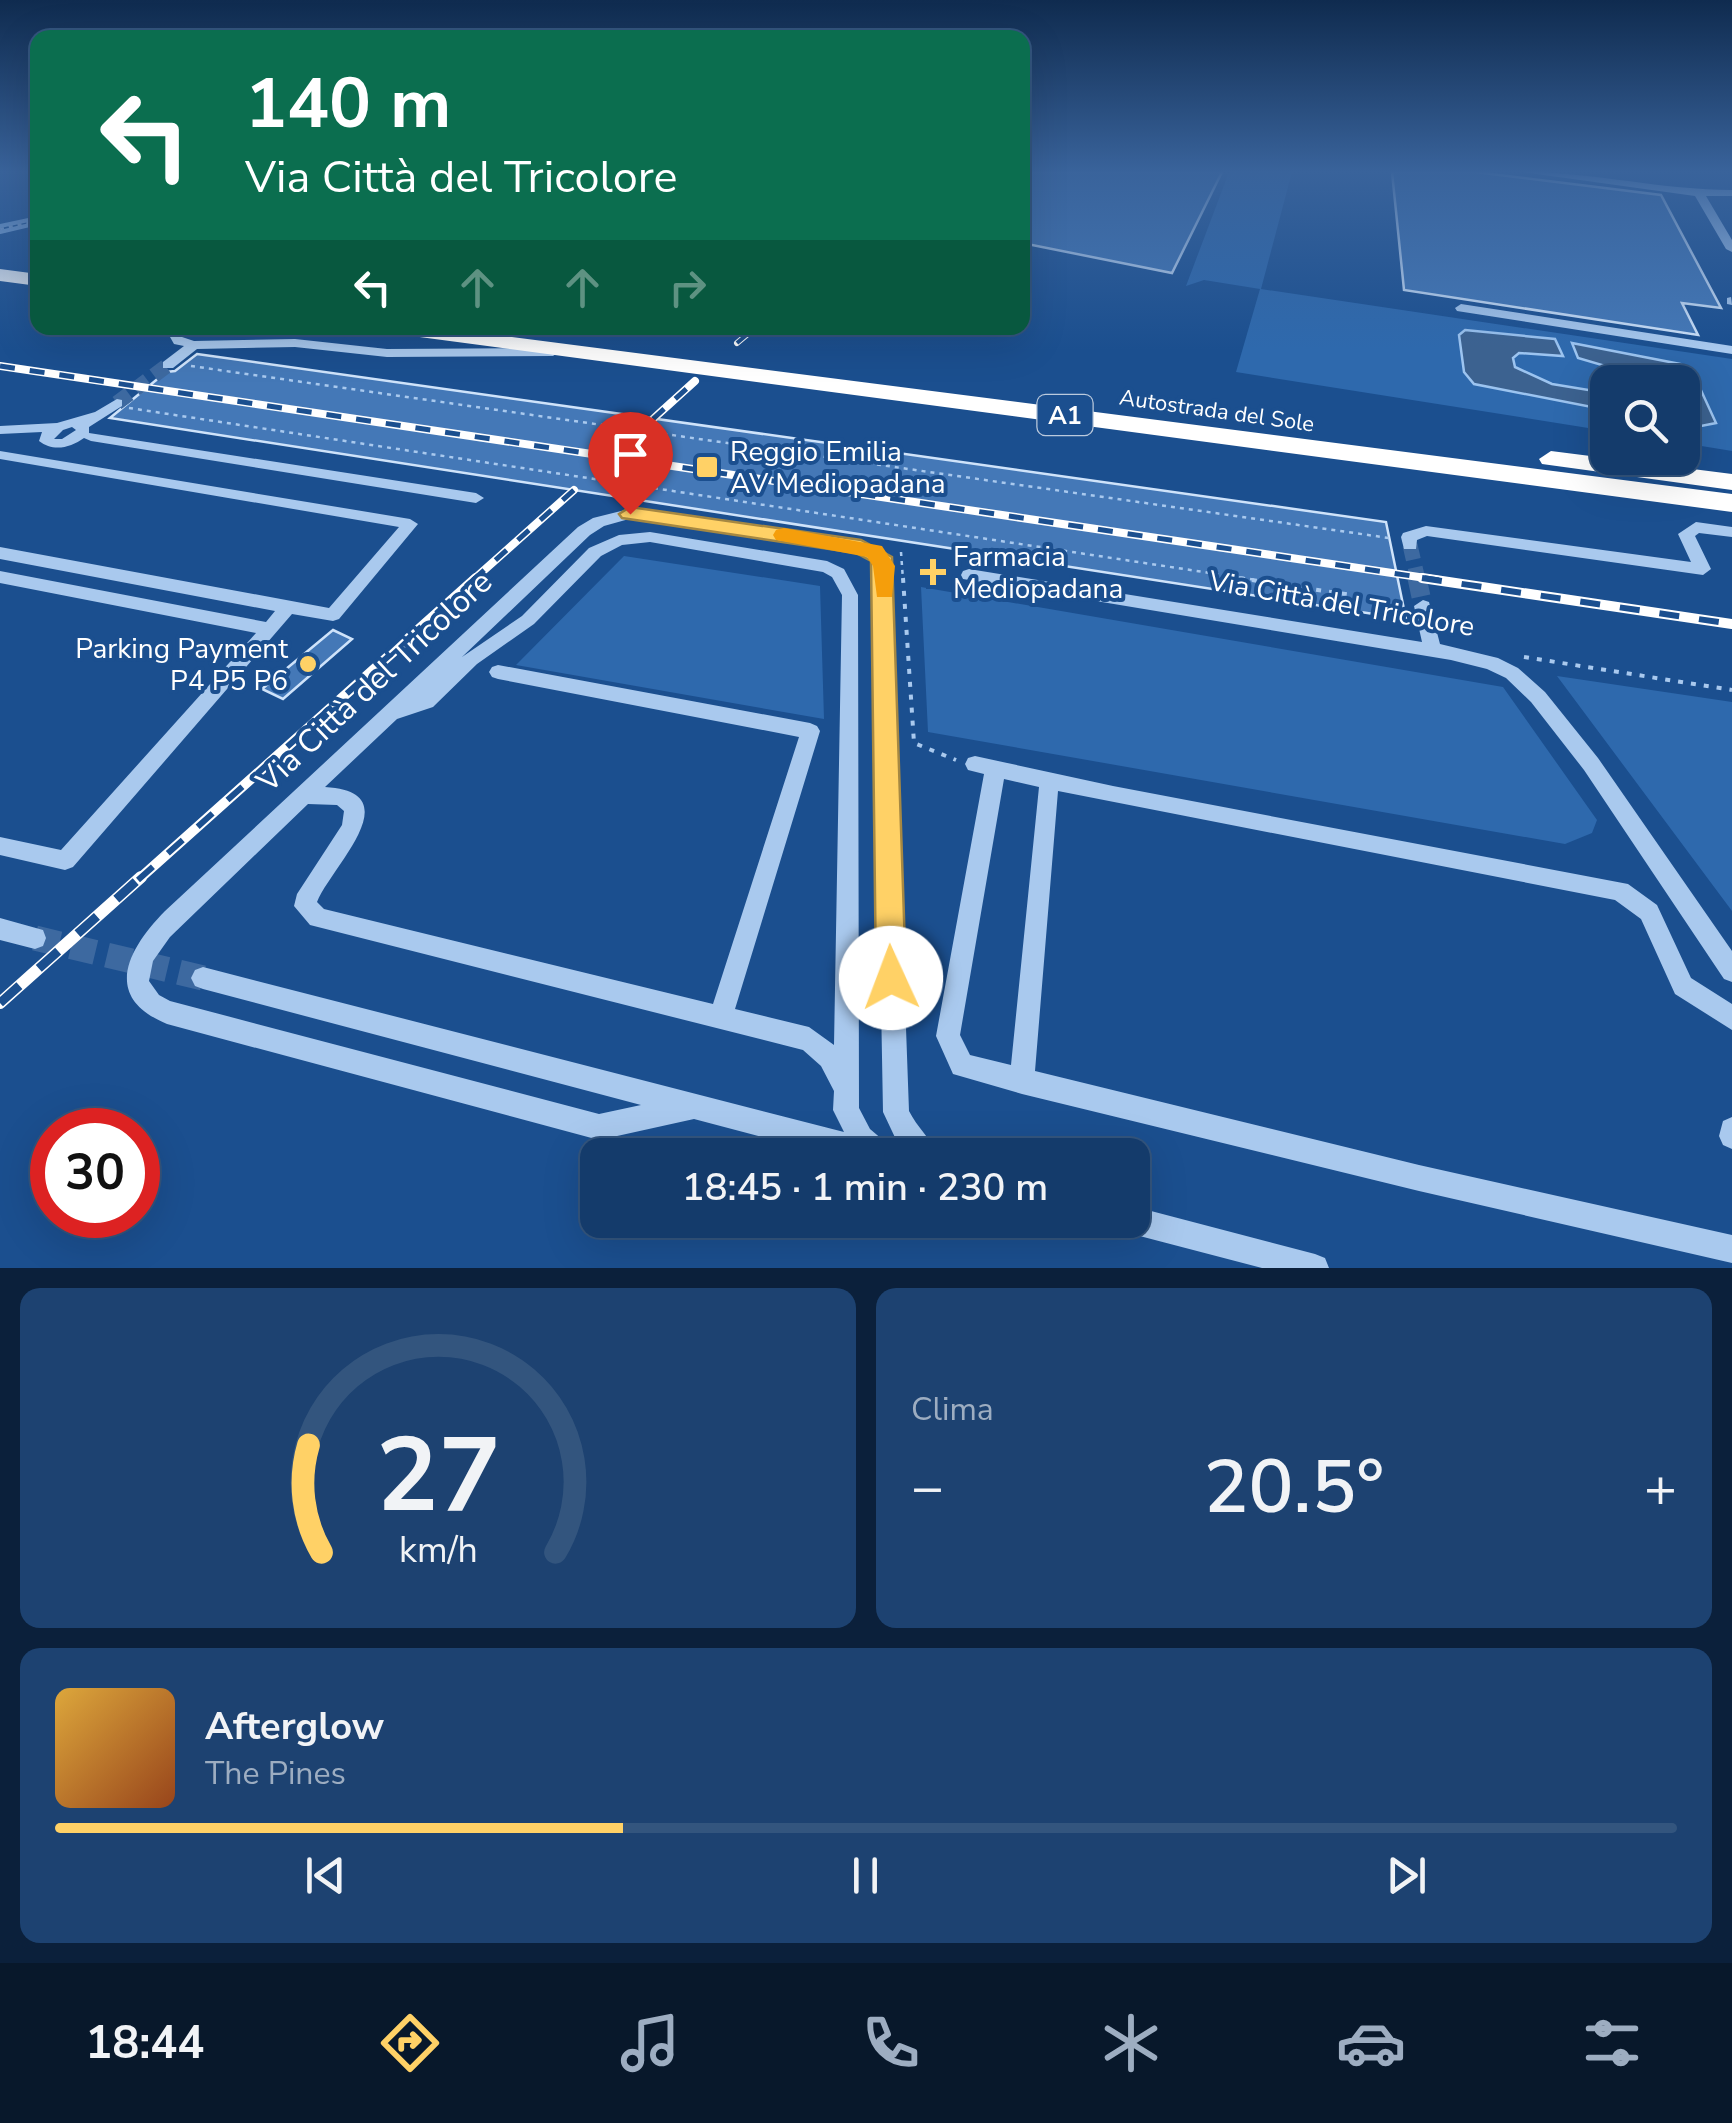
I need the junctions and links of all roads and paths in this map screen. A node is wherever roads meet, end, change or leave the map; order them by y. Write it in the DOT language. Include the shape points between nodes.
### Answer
graph roads {
  1 [pos="0,260"];
  2 [pos="30,263"];
  3 [pos="0,275"];
  4 [pos="30,279"];
  5 [pos="1461,308"];
  6 [pos="178,335"];
  7 [pos="451,335"];
  8 [pos="600,335"];
  9 [pos="194,344"];
  10 [pos="1732,350"];
  11 [pos="589,353"];
  12 [pos="172,365"];
  13 [pos="119,405"];
  14 [pos="58,427"];
  15 [pos="0,430"];
  16 [pos="26,431"];
  17 [pos="81,432"];
  18 [pos="46,438"];
  19 [pos="0,456"];
  20 [pos="1732,482"];
  21 [pos="476,498"];
  22 [pos="1732,504"];
  23 [pos="1732,532"];
  24 [pos="1389,538"];
  25 [pos="1410,544"];
  26 [pos="0,552"];
  27 [pos="901,552"];
  28 [pos="969,575"];
  29 [pos="0,577"];
  30 [pos="1403,603"];
  31 [pos="1423,606"];
  32 [pos="288,607"];
  33 [pos="270,628"];
  34 [pos="1432,650"];
  35 [pos="1512,655"];
  36 [pos="498,672"];
  37 [pos="1732,690"];
  38 [pos="390,714"];
  39 [pos="975,765"];
  40 [pos="1049,782"];
  41 [pos="306,795"];
  42 [pos="0,846"];
  43 [pos="0,929"];
  44 [pos="34,938"];
  45 [pos="1732,971"];
  46 [pos="203,978"];
  47 [pos="721,1017"];
  48 [pos="1732,1018"];
  49 [pos="1022,1082"];
  50 [pos="845,1088"];
  51 [pos="695,1106"];
  52 [pos="817,1138"];
  53 [pos="865,1138"];
  54 [pos="910,1138"];
  55 [pos="1150,1225"];
  56 [pos="1732,1249"];
  57 [pos="1314,1268"];
  1 -- 2 [label="highway"];
  3 -- 4 [label="highway"];
  5 -- 10 [label="street"];
  6 -- 9 [label="street" via="178,341"];
  7 -- 11 [label="highway, Autostrada del Sole / A1"];
  8 -- 20 [label="highway, Autostrada del Sole / A1"];
  9 -- 11 [label="street" via="295,343 387,354"];
  9 -- 12 [label="street"];
  11 -- 22 [label="highway, Autostrada del Sole / A1"];
  12 -- 24 [label="path"];
  13 -- 17 [label="street"];
  13 -- 30 [label="path"];
  14 -- 16 [label="street"];
  14 -- 17 [label="street"];
  14 -- 18 [label="street"];
  15 -- 16 [label="street"];
  16 -- 18 [label="street"];
  17 -- 18 [label="street" via="52,444"];
  17 -- 21 [label="street"];
  19 -- 32 [label="street" via="410,524 334,615"];
  23 -- 25 [label="street" via="1696,527 1686,534 1702,569 1426,531 1409,536"];
  26 -- 32 [label="street"];
  27 -- 39 [label="path" via="914,742 926,752"];
  28 -- 34 [label="street, Via Città del Tricolore"];
  29 -- 33 [label="street"];
  31 -- 34 [label="street"];
  32 -- 33 [label="street"];
  33 -- 42 [label="street" via="65,860"];
  34 -- 45 [label="street, Via Città del Tricolore" via="1492,663 1538,696"];
  35 -- 37 [label="path"];
  36 -- 47 [label="street" via="810,731"];
  38 -- 41 [label="street, Via Città del Tricolore"];
  38 -- 50 [label="street" via="426,702 471,659 528,620 594,552 619,540 650,537 838,573 850,595"];
  38 -- 54 [label="street, Via Città del Tricolore" via="584,532 615,516 648,514 874,551 884,566 896,1112"];
  39 -- 40 [label="street"];
  39 -- 49 [label="street" via="948,1036 962,1065"];
  40 -- 48 [label="street" via="1620,892 1649,912 1683,986"];
  40 -- 49 [label="street"];
  41 -- 47 [label="street" via="342,797 355,806 352,828 308,894 305,906 318,918"];
  41 -- 51 [label="street, Via Città del Tricolore" via="152,941 137,984 152,1006 598,1128"];
  43 -- 44 [label="street"];
  46 -- 51 [label="street"];
  47 -- 50 [label="street" via="809,1039 830,1057"];
  49 -- 56 [label="street"];
  50 -- 53 [label="street" via="851,1124"];
  51 -- 52 [label="street, Via Città del Tricolore"];
  55 -- 57 [label="street"];
}
